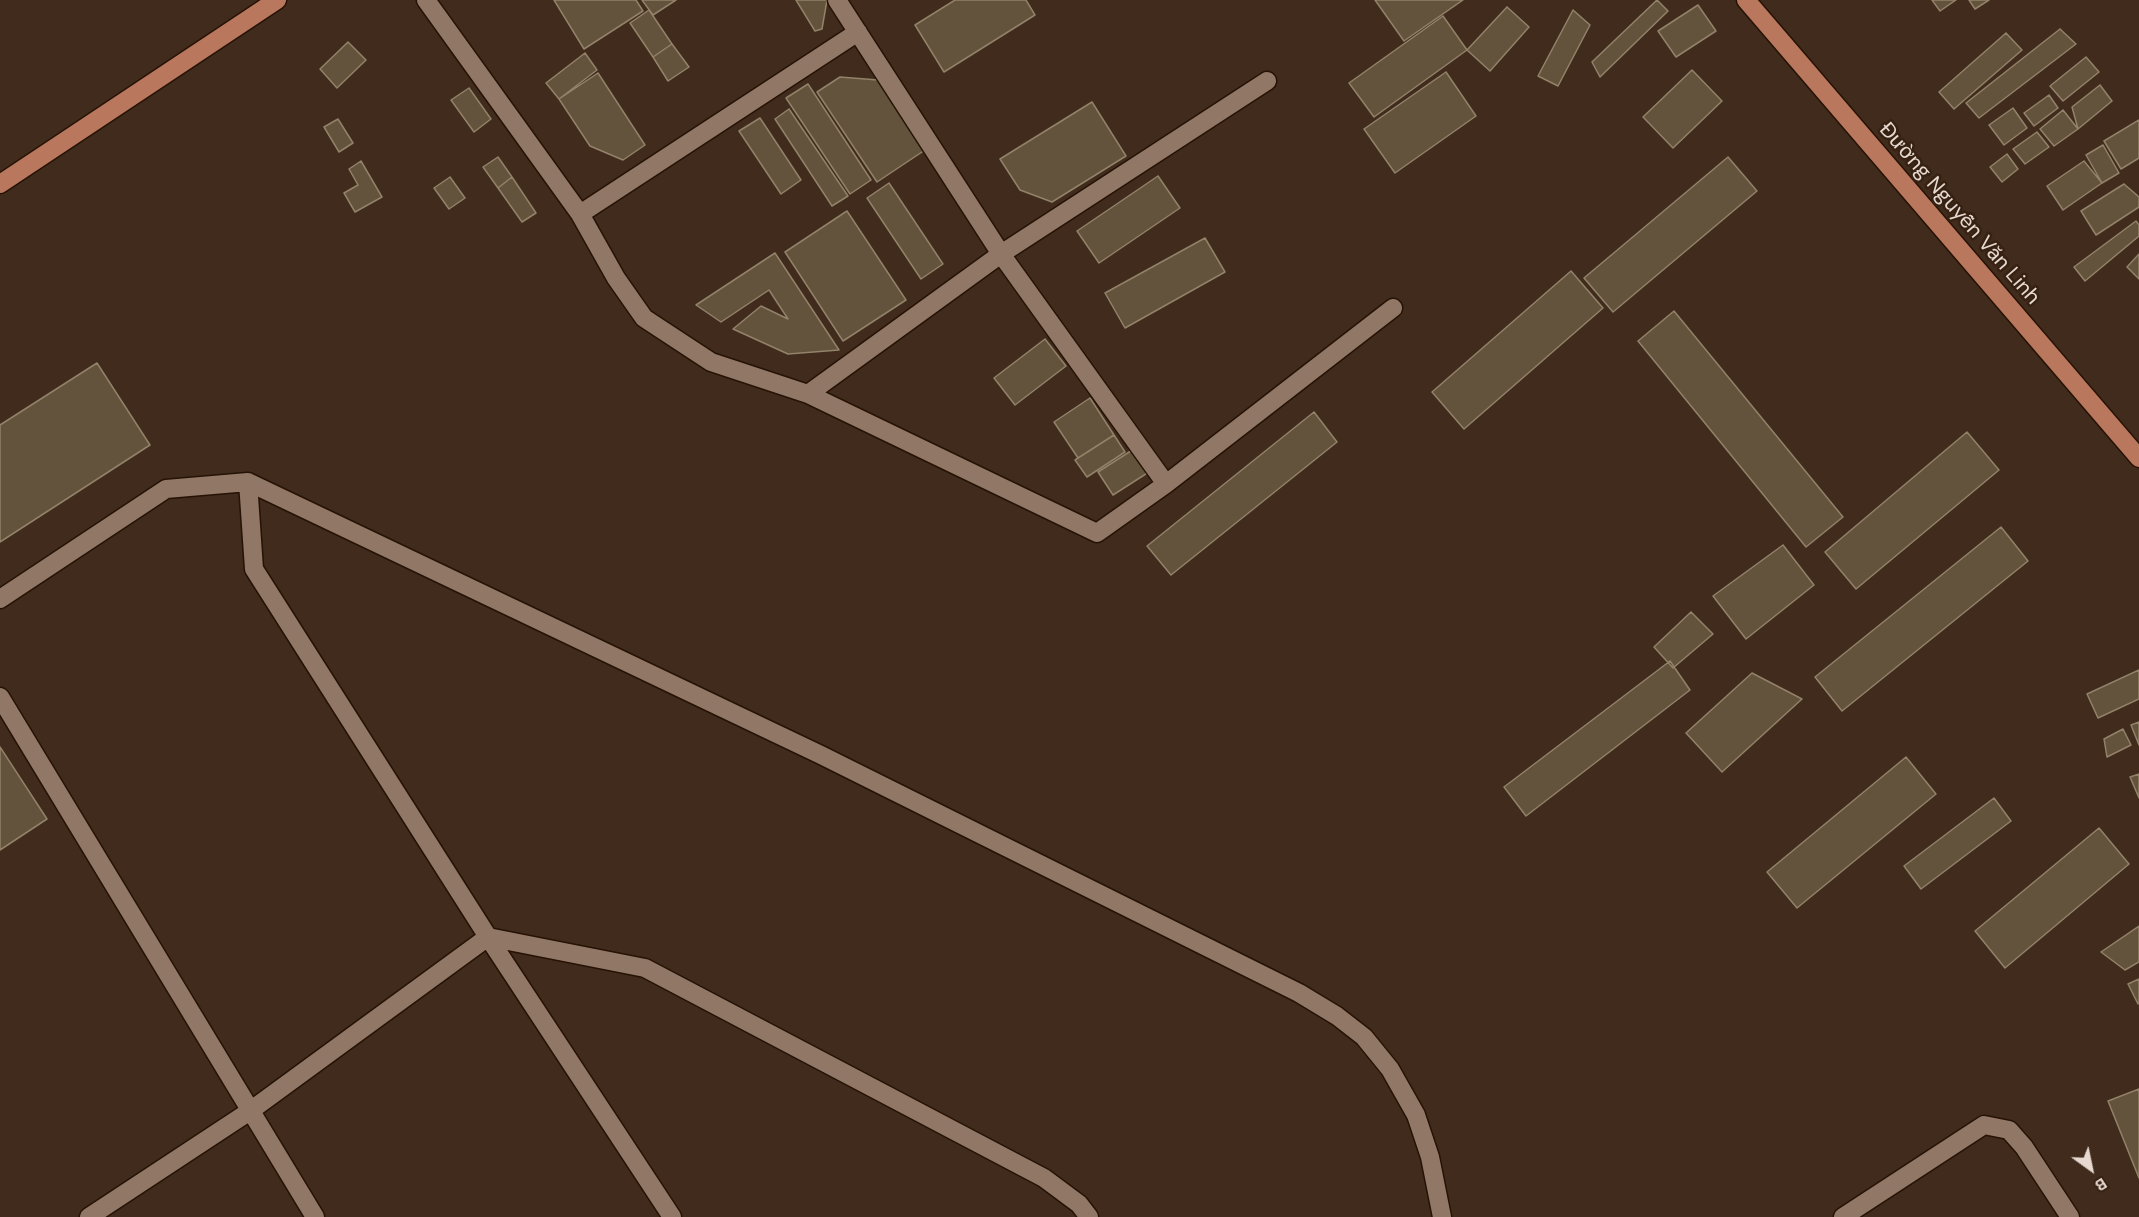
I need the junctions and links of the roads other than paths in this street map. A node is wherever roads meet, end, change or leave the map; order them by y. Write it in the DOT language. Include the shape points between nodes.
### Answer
graph roads {
  1 [pos="426,0"];
  2 [pos="837,0"];
  3 [pos="1746,0"];
  4 [pos="273,3"];
  5 [pos="858,32"];
  6 [pos="1267,81"];
  7 [pos="0,184"];
  8 [pos="580,214"];
  9 [pos="1001,254"];
  10 [pos="1393,308"];
  11 [pos="808,394"];
  12 [pos="2139,458"];
  13 [pos="248,482"];
  14 [pos="1166,484"];
  15 [pos="0,599"];
  16 [pos="0,697"];
  17 [pos="488,937"];
  18 [pos="250,1111"];
  19 [pos="89,1217"];
  20 [pos="315,1217"];
  21 [pos="672,1217"];
  22 [pos="1089,1217"];
  23 [pos="1442,1217"];
  24 [pos="1843,1217"];
  25 [pos="2070,1217"];
  1 -- 8 [label="street"];
  2 -- 5 [label="street"];
  3 -- 12 [label="main road, Đường Nguyễn Văn Linh"];
  4 -- 7 [label="main road"];
  5 -- 8 [label="street"];
  5 -- 9 [label="street"];
  6 -- 9 [label="street"];
  8 -- 11 [label="street" via="644,318 711,362"];
  9 -- 11 [label="street"];
  9 -- 14 [label="street"];
  10 -- 14 [label="street"];
  11 -- 14 [label="street" via="1097,533"];
  13 -- 15 [label="street" via="166,489"];
  13 -- 17 [label="street" via="254,569"];
  13 -- 23 [label="street" via="821,755 1299,993 1337,1016 1364,1037 1390,1069 1416,1115 1430,1157"];
  16 -- 18 [label="street"];
  17 -- 18 [label="street"];
  17 -- 21 [label="street"];
  17 -- 22 [label="street" via="645,968 1044,1178 1079,1204"];
  18 -- 19 [label="street"];
  18 -- 20 [label="street"];
  24 -- 25 [label="street" via="1984,1125 2009,1130"];
}
